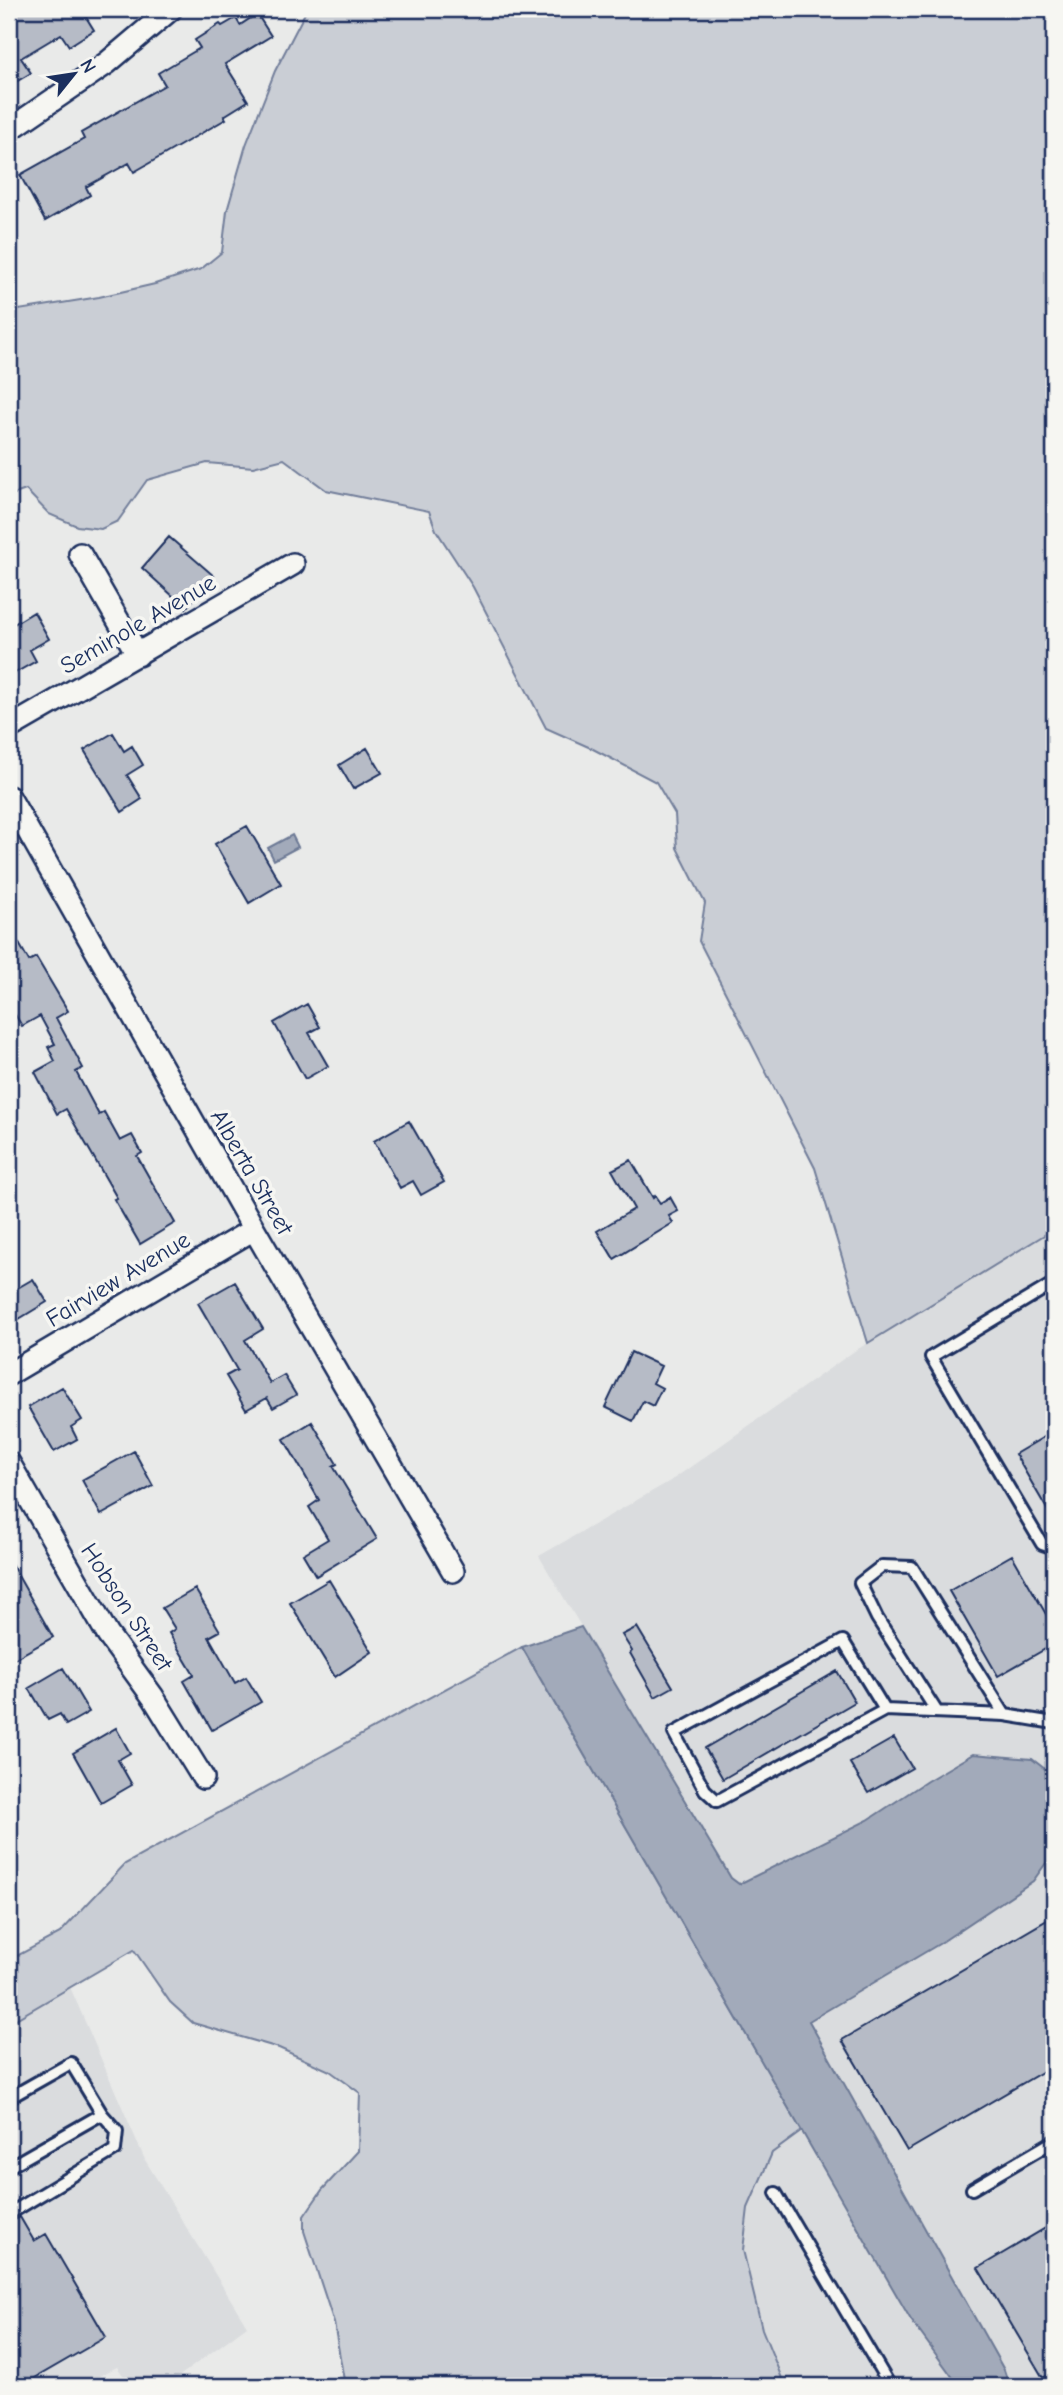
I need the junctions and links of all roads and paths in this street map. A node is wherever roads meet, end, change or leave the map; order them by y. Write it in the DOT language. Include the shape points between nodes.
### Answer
graph roads {
  1 [pos="171,9"];
  2 [pos="9,130"];
  3 [pos="80,554"];
  4 [pos="293,564"];
  5 [pos="138,654"];
  6 [pos="9,729"];
  7 [pos="9,797"];
  8 [pos="254,1228"];
  9 [pos="1054,1283"];
  10 [pos="9,1374"];
  11 [pos="9,1463"];
  12 [pos="1054,1548"];
  13 [pos="453,1571"];
  14 [pos="885,1710"];
  15 [pos="937,1712"];
  16 [pos="1005,1715"];
  17 [pos="1054,1723"];
  18 [pos="203,1778"];
  19 [pos="9,2098"];
  20 [pos="103,2113"];
  21 [pos="1054,2141"];
  22 [pos="9,2167"];
  23 [pos="972,2189"];
  24 [pos="776,2193"];
  25 [pos="9,2214"];
  26 [pos="890,2386"];
  1 -- 2 [label="street" via="107,63"];
  3 -- 5 [label="street"];
  4 -- 5 [label="street, Seminole Avenue"];
  5 -- 6 [label="street, Seminole Avenue"];
  7 -- 8 [label="street, Alberta Street"];
  8 -- 10 [label="street, Fairview Avenue"];
  8 -- 13 [label="street, Alberta Street"];
  9 -- 12 [label="lane" via="930,1357 1042,1544"];
  11 -- 18 [label="street, Hobson Street" via="108,1635"];
  14 -- 14 [label="lane" via="718,1801 705,1790 674,1733 843,1641"];
  14 -- 15 [label="lane"];
  15 -- 16 [label="lane"];
  15 -- 16 [label="lane" via="860,1583 882,1566 912,1567"];
  16 -- 17 [label="lane"];
  19 -- 20 [label="lane" via="71,2063"];
  20 -- 22 [label="lane"];
  20 -- 25 [label="lane" via="117,2131 115,2150"];
  21 -- 23 [label="lane"];
  24 -- 26 [label="lane"];
}
